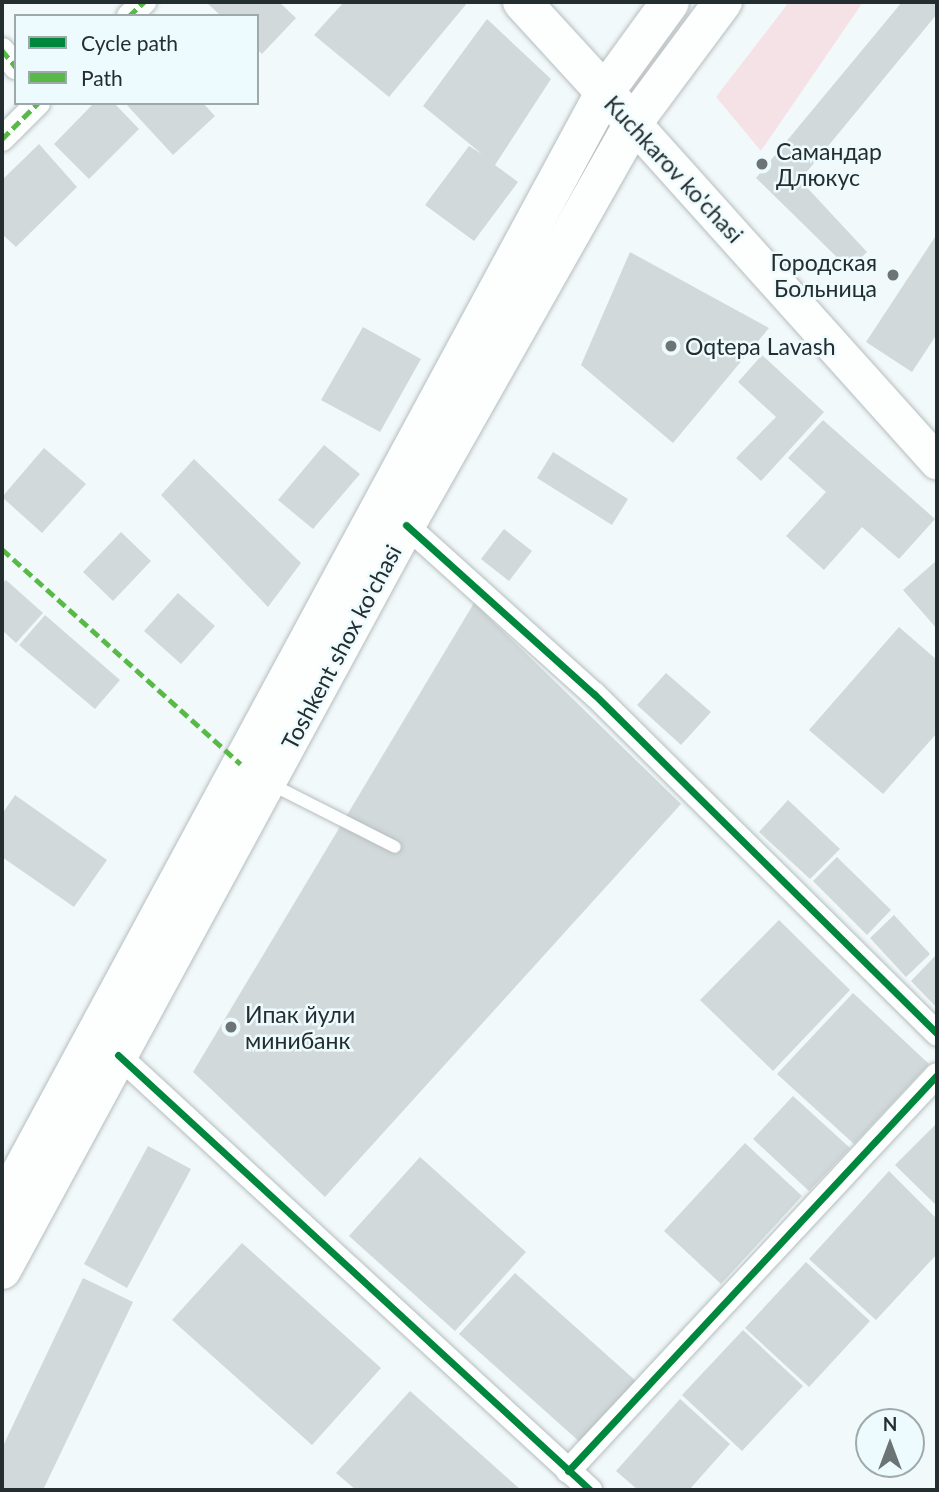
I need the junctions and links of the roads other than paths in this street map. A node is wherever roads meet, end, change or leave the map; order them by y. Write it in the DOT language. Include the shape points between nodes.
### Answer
graph roads {
  1 [pos="144,2"];
  2 [pos="522,2"];
  3 [pos="670,2"];
  4 [pos="723,2"];
  5 [pos="131,14"];
  6 [pos="2,50"];
  7 [pos="14,65"];
  8 [pos="604,93"];
  9 [pos="36,105"];
  10 [pos="633,123"];
  11 [pos="2,139"];
  12 [pos="937,462"];
  13 [pos="406,525"];
  14 [pos="269,783"];
  15 [pos="395,847"];
  16 [pos="937,1034"];
  17 [pos="118,1055"];
  18 [pos="937,1075"];
  19 [pos="2,1207"];
  20 [pos="2,1270"];
  21 [pos="568,1471"];
  22 [pos="590,1490"];
  1 -- 5 [label="street"];
  2 -- 8 [label="main road, Kuchkarov ko'chasi"];
  3 -- 8 [label="main road, Toshkent shox ko'chasi"];
  4 -- 10 [label="main road, Toshkent shox ko'chasi"];
  6 -- 7 [label="street"];
  8 -- 10 [label="main road, Kuchkarov ko'chasi"];
  8 -- 19 [label="main road, Toshkent shox ko'chasi"];
  9 -- 11 [label="street"];
  10 -- 12 [label="main road, Kuchkarov ko'chasi"];
  10 -- 13 [label="main road, Toshkent shox ko'chasi"];
  13 -- 14 [label="main road, Toshkent shox ko'chasi"];
  13 -- 16 [label="street" via="594,694"];
  14 -- 15 [label="lane"];
  14 -- 17 [label="main road, Toshkent shox ko'chasi"];
  17 -- 20 [label="main road, Toshkent shox ko'chasi"];
  17 -- 21 [label="street"];
  18 -- 21 [label="street"];
  21 -- 22 [label="street"];
}
